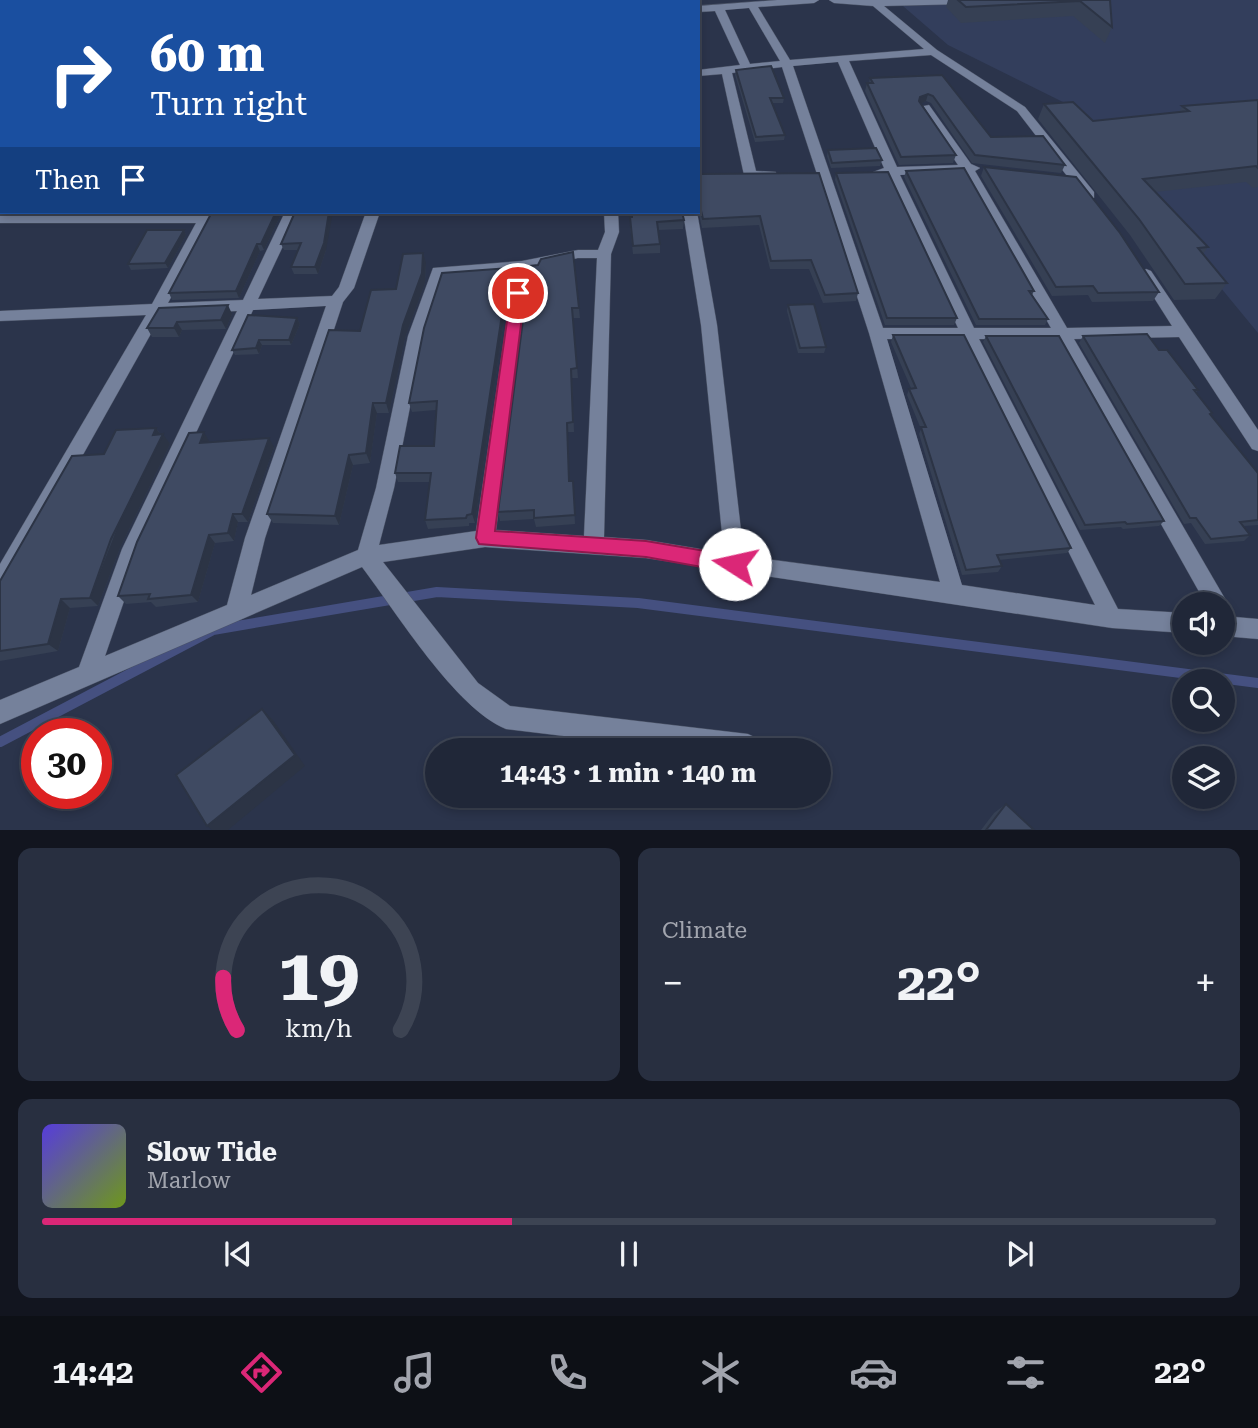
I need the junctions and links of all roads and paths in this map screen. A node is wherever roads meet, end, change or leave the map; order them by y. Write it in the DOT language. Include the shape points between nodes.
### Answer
graph roads {
  1 [pos="814,0"];
  2 [pos="834,0"];
  3 [pos="873,1"];
  4 [pos="966,1"];
  5 [pos="753,6"];
  6 [pos="719,8"];
  7 [pos="700,9"];
  8 [pos="933,52"];
  9 [pos="842,58"];
  10 [pos="786,63"];
  11 [pos="746,67"];
  12 [pos="726,69"];
  13 [pos="700,73"];
  14 [pos="925,107"];
  15 [pos="967,168"];
  16 [pos="890,171"];
  17 [pos="995,171"];
  18 [pos="863,173"];
  19 [pos="787,175"];
  20 [pos="1101,210"];
  21 [pos="291,214"];
  22 [pos="372,214"];
  23 [pos="611,214"];
  24 [pos="690,214"];
  25 [pos="206,215"];
  26 [pos="0,219"];
  27 [pos="604,254"];
  28 [pos="1138,262"];
  29 [pos="522,266"];
  30 [pos="336,301"];
  31 [pos="250,303"];
  32 [pos="158,307"];
  33 [pos="0,316"];
  34 [pos="1183,331"];
  35 [pos="966,332"];
  36 [pos="877,333"];
  37 [pos="1064,334"];
  38 [pos="1258,444"];
  39 [pos="485,538"];
  40 [pos="594,545"];
  41 [pos="366,556"];
  42 [pos="735,564"];
  43 [pos="0,583"];
  44 [pos="1210,592"];
  45 [pos="954,594"];
  46 [pos="237,609"];
  47 [pos="1112,618"];
  48 [pos="1172,621"];
  49 [pos="1235,625"];
  50 [pos="1258,629"];
  51 [pos="87,675"];
  52 [pos="0,712"];
  53 [pos="681,738"];
  1 -- 5 [label="street"];
  2 -- 3 [label="street"];
  3 -- 4 [label="street"];
  3 -- 8 [label="street"];
  5 -- 6 [label="street"];
  5 -- 10 [label="street"];
  6 -- 7 [label="street"];
  6 -- 11 [label="street"];
  8 -- 9 [label="street"];
  8 -- 20 [label="street" via="1021,109 1071,180"];
  9 -- 10 [label="street"];
  9 -- 16 [label="street"];
  10 -- 11 [label="street"];
  10 -- 36 [label="street"];
  11 -- 12 [label="street"];
  12 -- 13 [label="street"];
  12 -- 19 [label="street" via="750,174"];
  14 -- 15 [label="street"];
  15 -- 16 [label="street"];
  15 -- 17 [label="street"];
  15 -- 37 [label="street"];
  16 -- 18 [label="street"];
  16 -- 35 [label="street"];
  21 -- 31 [label="street"];
  22 -- 30 [label="street" via="346,288"];
  23 -- 27 [label="street" via="612,232"];
  24 -- 42 [label="street" via="709,325"];
  25 -- 26 [label="street"];
  25 -- 32 [label="street"];
  27 -- 29 [label="street" via="578,254"];
  27 -- 40 [label="street"];
  28 -- 34 [label="street"];
  29 -- 39 [label="street"];
  29 -- 41 [label="street" via="438,271 416,336"];
  30 -- 31 [label="street"];
  30 -- 46 [label="street" via="255,538"];
  31 -- 32 [label="street"];
  31 -- 51 [label="street" via="132,549"];
  32 -- 33 [label="street"];
  32 -- 43 [label="street"];
  34 -- 37 [label="street"];
  34 -- 38 [label="street"];
  35 -- 36 [label="street"];
  35 -- 37 [label="street"];
  35 -- 47 [label="street"];
  36 -- 45 [label="street"];
  37 -- 44 [label="street"];
  39 -- 40 [label="street"];
  39 -- 41 [label="street"];
  40 -- 42 [label="street"];
  41 -- 46 [label="street"];
  41 -- 53 [label="street" via="470,691 506,717"];
  42 -- 45 [label="street"];
  45 -- 47 [label="street"];
  46 -- 51 [label="street"];
  47 -- 48 [label="street"];
  49 -- 50 [label="street"];
  51 -- 52 [label="street"];
}
